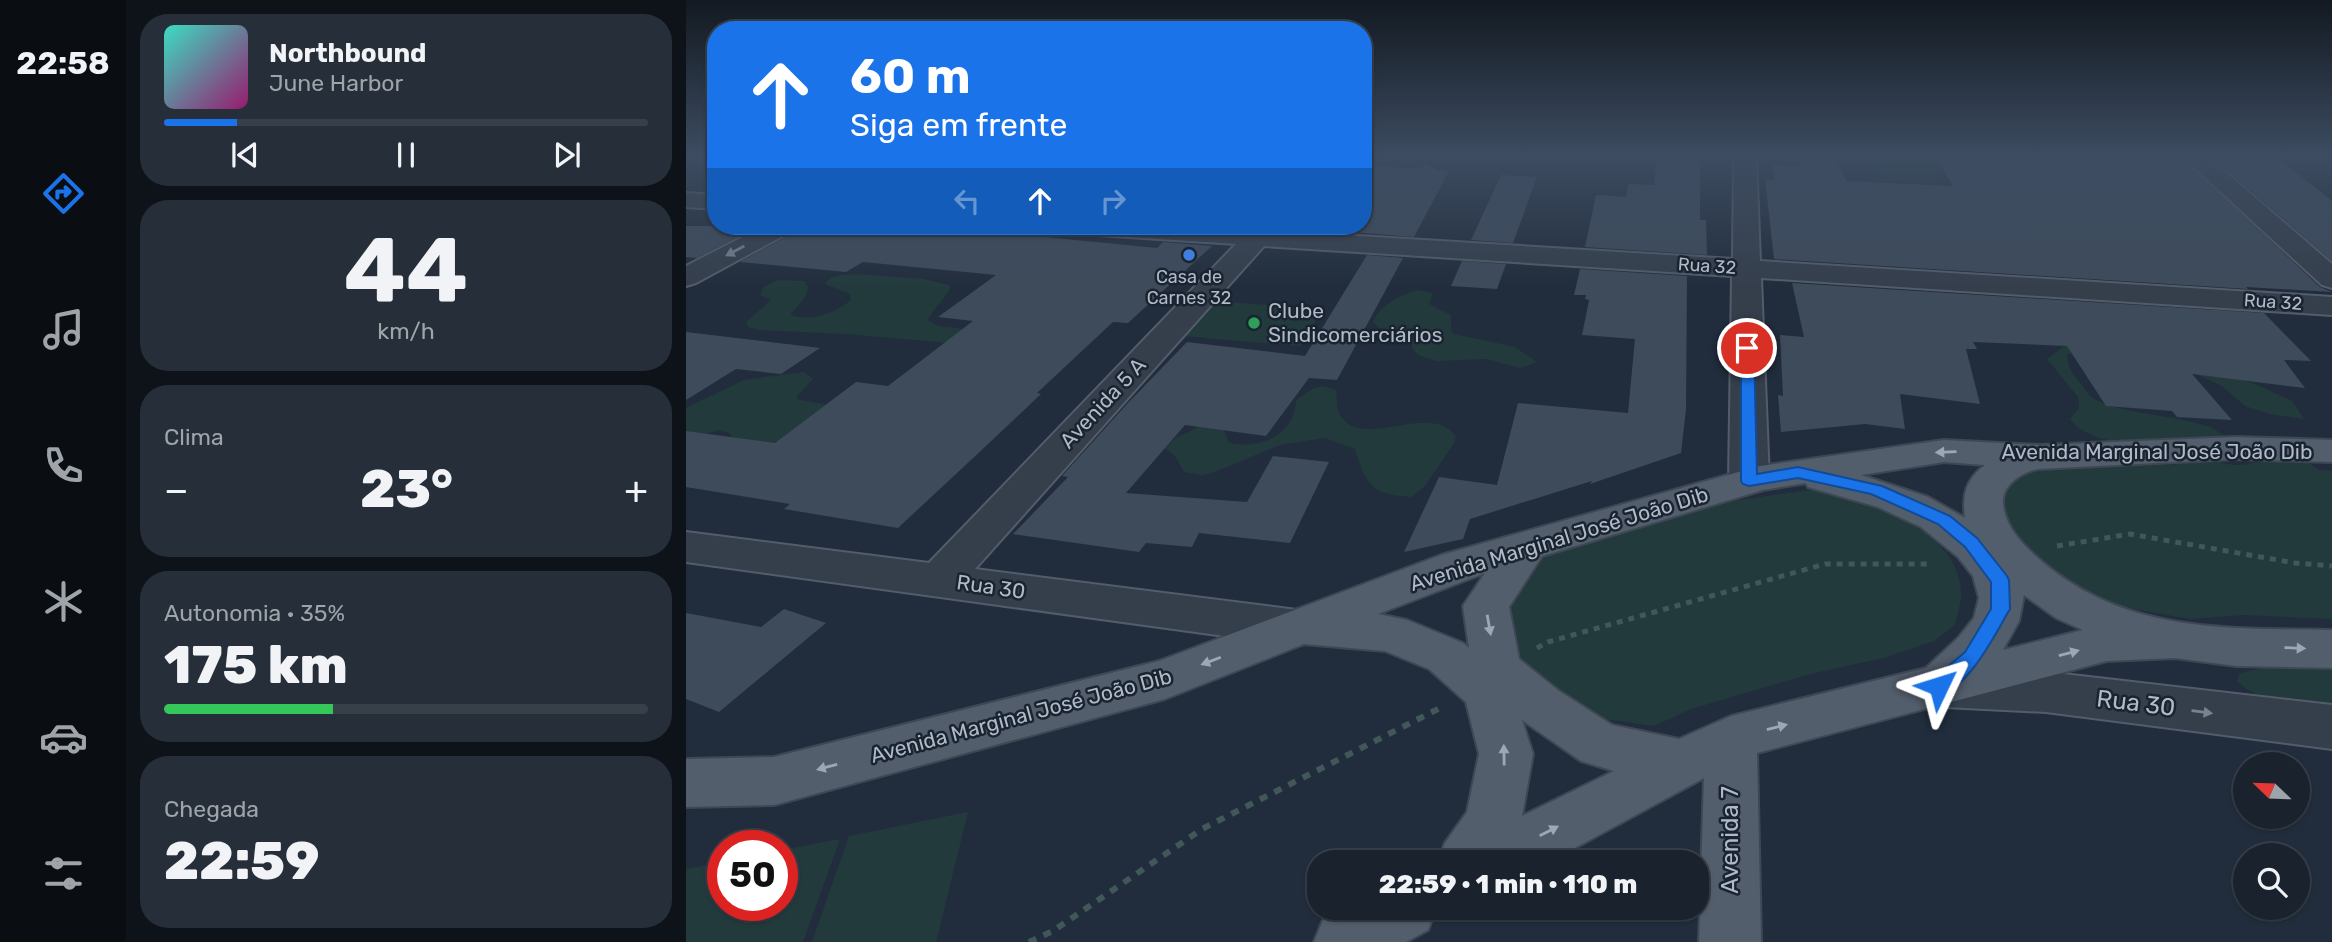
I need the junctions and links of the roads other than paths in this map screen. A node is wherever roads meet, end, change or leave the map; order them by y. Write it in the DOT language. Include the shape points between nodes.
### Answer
graph roads {
  1 [pos="686,200"];
  2 [pos="1745,200"];
  3 [pos="2243,200"];
  4 [pos="707,201"];
  5 [pos="766,235"];
  6 [pos="1258,235"];
  7 [pos="1314,235"];
  8 [pos="1746,268"];
  9 [pos="686,277"];
  10 [pos="2332,279"];
  11 [pos="2332,306"];
  12 [pos="2332,451"];
  13 [pos="2040,457"];
  14 [pos="1798,472"];
  15 [pos="1749,481"];
  16 [pos="1527,545"];
  17 [pos="686,547"];
  18 [pos="1992,553"];
  19 [pos="939,580"];
  20 [pos="1297,628"];
  21 [pos="2175,640"];
  22 [pos="2332,649"];
  23 [pos="1488,676"];
  24 [pos="1939,686"];
  25 [pos="2332,727"];
  26 [pos="1707,751"];
  27 [pos="686,783"];
  28 [pos="1475,850"];
  29 [pos="1513,850"];
  30 [pos="1384,920"];
  31 [pos="1345,942"];
  32 [pos="1730,942"];
  1 -- 4 [label="street"];
  2 -- 8 [label="street"];
  3 -- 10 [label="street"];
  5 -- 9 [label="street, one-way"];
  6 -- 19 [label="street, Avenida 5 A"];
  7 -- 8 [label="street, Rua 32"];
  8 -- 11 [label="street, Rua 32"];
  8 -- 15 [label="street"];
  12 -- 13 [label="main road, Avenida Marginal José João Dib" via="2236,448"];
  13 -- 14 [label="main road, Avenida Marginal José João Dib, one-way" via="1944,451"];
  13 -- 18 [label="main road" via="2012,464 1993,478 1983,498"];
  14 -- 15 [label="main road, Avenida Marginal José João Dib"];
  14 -- 18 [label="main road" via="1876,490 1944,520 1971,543"];
  15 -- 16 [label="main road, Avenida Marginal José João Dib"];
  16 -- 20 [label="main road, Avenida Marginal José João Dib" via="1456,566"];
  16 -- 23 [label="main road, one-way" via="1486,606"];
  17 -- 19 [label="street, Rua 30"];
  18 -- 21 [label="main road" via="2072,606 2122,628"];
  18 -- 24 [label="main road" via="2000,580 2001,609 1972,657"];
  19 -- 20 [label="street, Rua 30"];
  20 -- 23 [label="main road" via="1390,633"];
  20 -- 27 [label="main road, Avenida Marginal José João Dib, one-way" via="1165,679 774,781"];
  21 -- 22 [label="main road, one-way"];
  24 -- 21 [label="main road, one-way" via="2107,643"];
  23 -- 26 [label="main road" via="1600,745"];
  28 -- 23 [label="main road, one-way" via="1493,822 1506,754"];
  24 -- 25 [label="street, Rua 30, one-way" via="2046,692"];
  26 -- 24 [label="main road, one-way"];
  29 -- 26 [label="main road, one-way"];
  26 -- 32 [label="main road, Avenida 7"];
  30 -- 31 [label="main road"];
}
